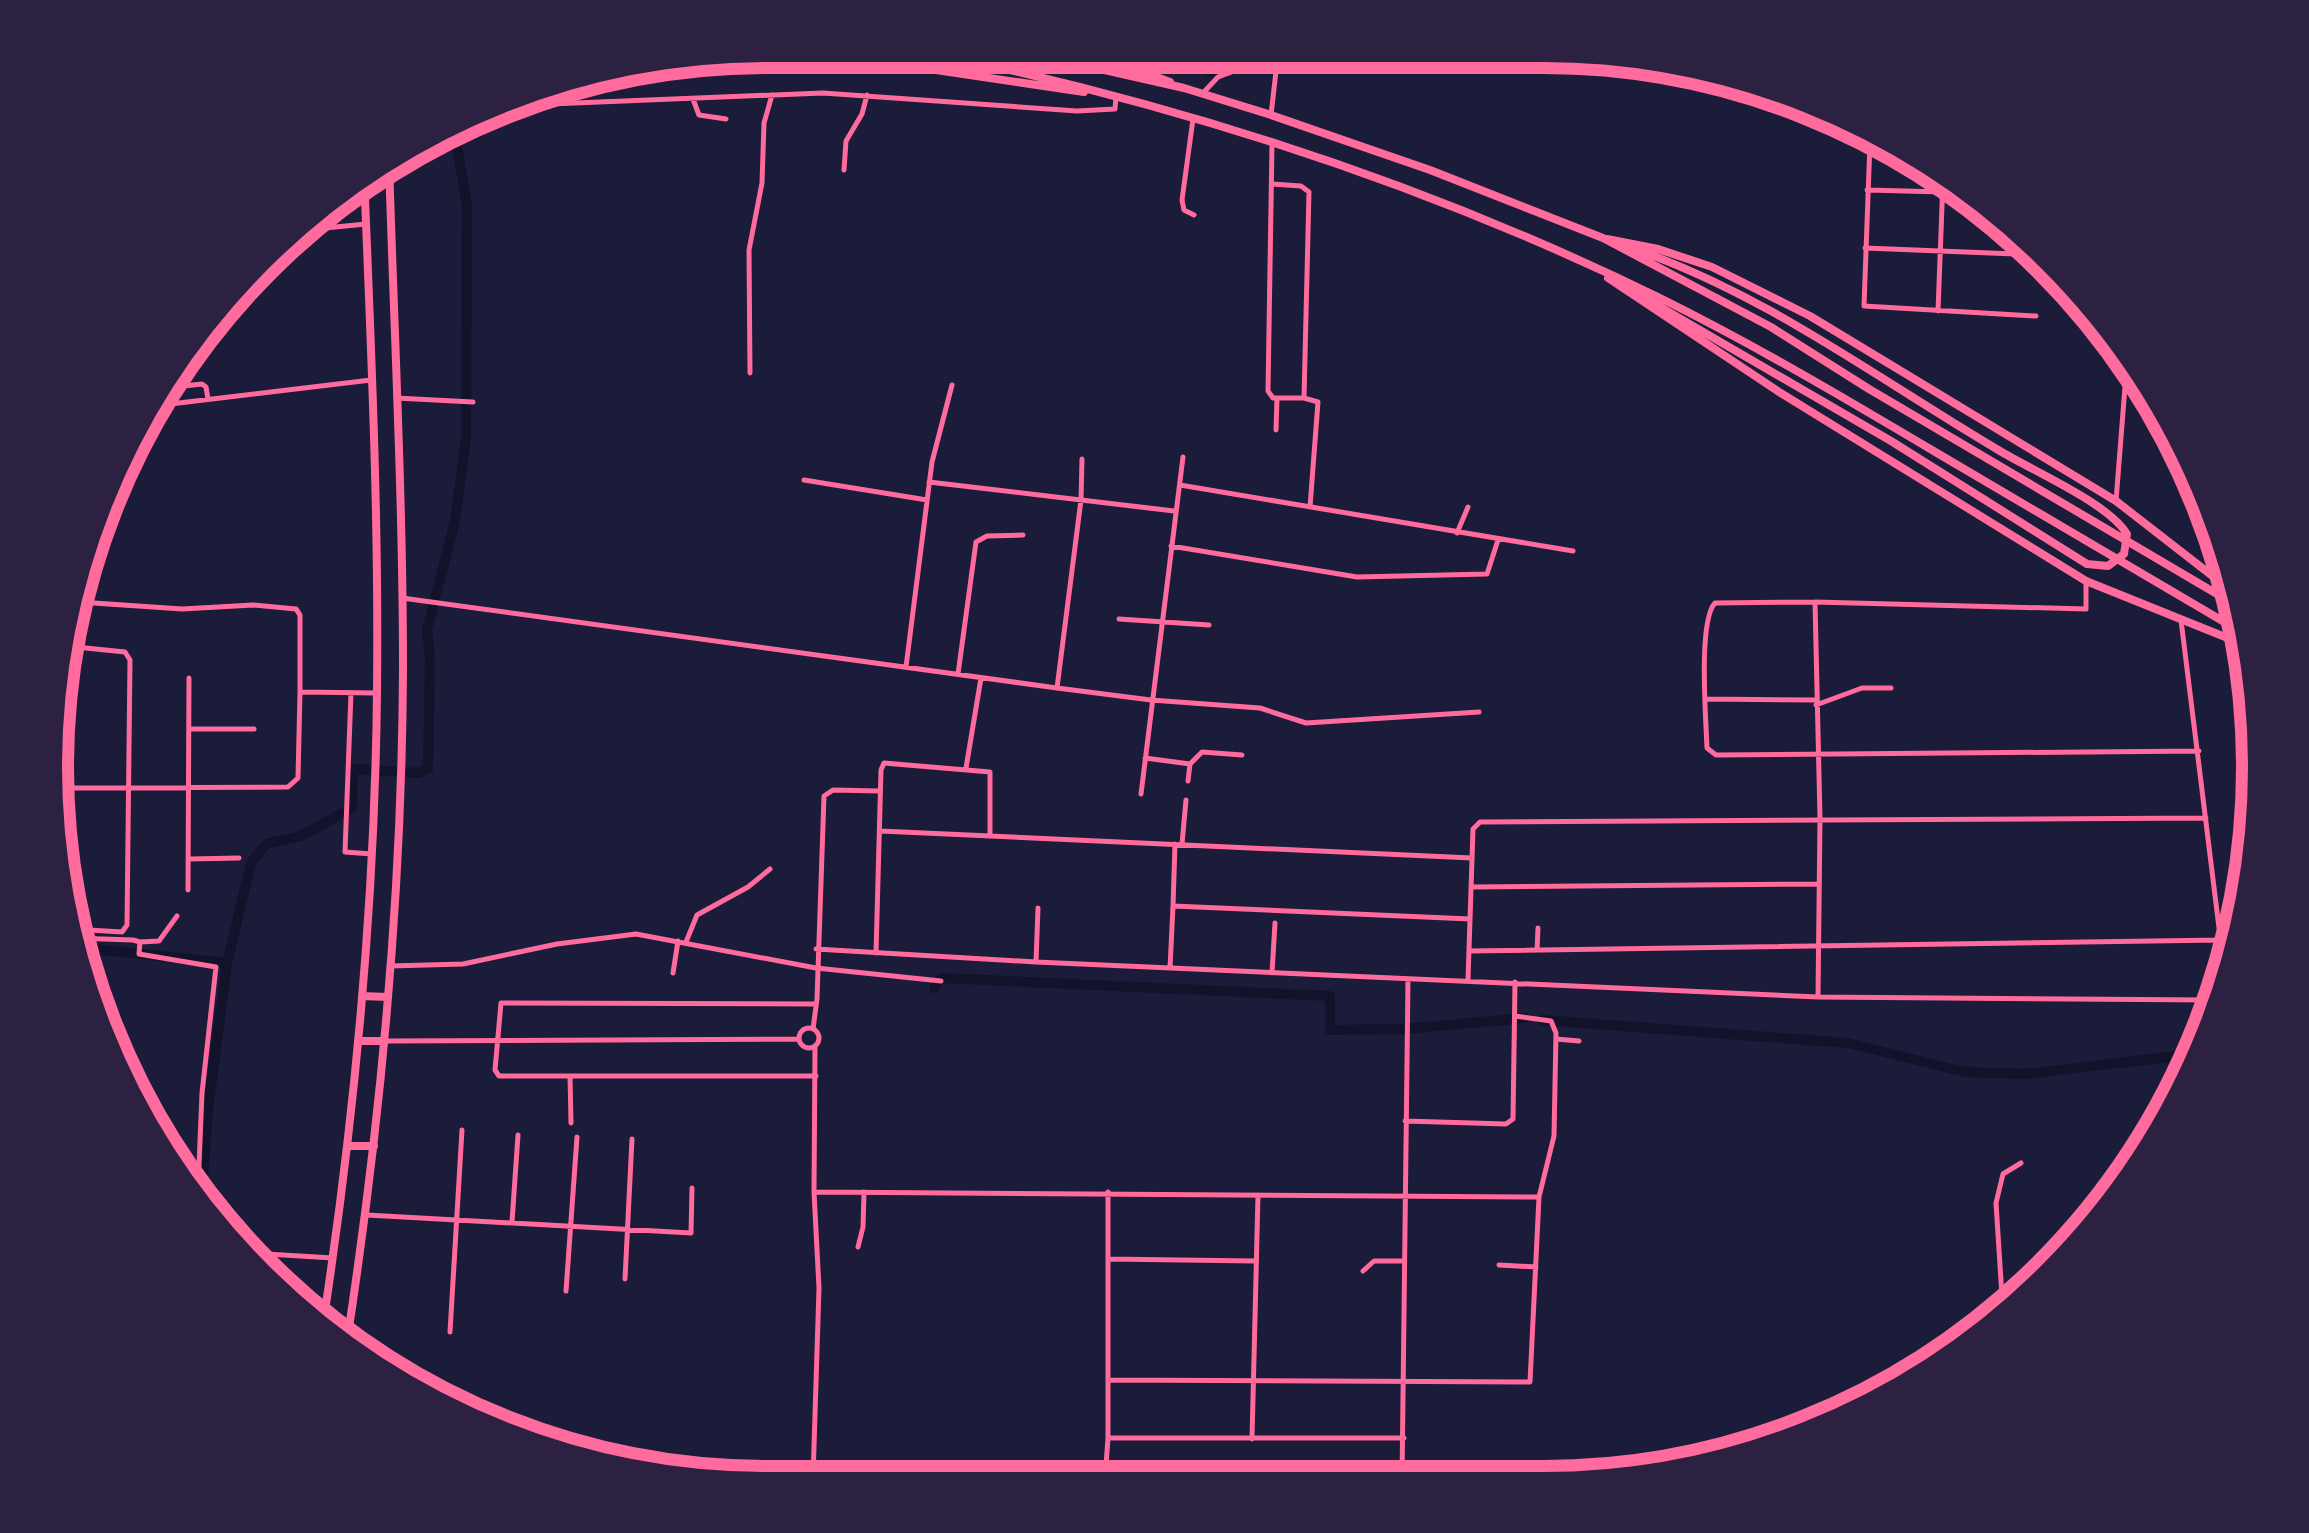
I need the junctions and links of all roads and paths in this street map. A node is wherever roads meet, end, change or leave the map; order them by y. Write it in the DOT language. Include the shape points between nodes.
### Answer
graph roads {
  1 [pos="923,68"];
  2 [pos="994,68"];
  3 [pos="1096,68"];
  4 [pos="1137,68"];
  5 [pos="1241,68"];
  6 [pos="1276,68"];
  7 [pos="1184,88"];
  8 [pos="1202,94"];
  9 [pos="772,95"];
  10 [pos="867,95"];
  11 [pos="1112,96"];
  12 [pos="693,98"];
  13 [pos="545,104"];
  14 [pos="1270,114"];
  15 [pos="726,119"];
  16 [pos="1193,120"];
  17 [pos="1272,144"];
  18 [pos="1870,149"];
  19 [pos="844,170"];
  20 [pos="389,178"];
  21 [pos="1272,184"];
  22 [pos="1934,187"];
  23 [pos="1868,190"];
  24 [pos="1943,194"];
  25 [pos="365,195"];
  26 [pos="1194,215"];
  27 [pos="366,224"];
  28 [pos="321,228"];
  29 [pos="1603,238"];
  30 [pos="1865,248"];
  31 [pos="1941,250"];
  32 [pos="2017,254"];
  33 [pos="1588,264"];
  34 [pos="1938,311"];
  35 [pos="2036,316"];
  36 [pos="750,373"];
  37 [pos="371,380"];
  38 [pos="2125,380"];
  39 [pos="952,385"];
  40 [pos="180,386"];
  41 [pos="396,398"];
  42 [pos="1277,398"];
  43 [pos="1304,398"];
  44 [pos="208,399"];
  45 [pos="472,402"];
  46 [pos="169,404"];
  47 [pos="1276,430"];
  48 [pos="1183,457"];
  49 [pos="1082,459"];
  50 [pos="804,480"];
  51 [pos="929,482"];
  52 [pos="1180,485"];
  53 [pos="927,500"];
  54 [pos="1081,500"];
  55 [pos="2116,501"];
  56 [pos="1310,507"];
  57 [pos="1468,508"];
  58 [pos="1176,511"];
  59 [pos="1457,533"];
  60 [pos="1023,536"];
  61 [pos="1498,540"];
  62 [pos="1171,546"];
  63 [pos="1573,551"];
  64 [pos="2216,578"];
  65 [pos="2086,581"];
  66 [pos="2220,596"];
  67 [pos="402,598"];
  68 [pos="1815,602"];
  69 [pos="87,603"];
  70 [pos="1118,618"];
  71 [pos="2181,620"];
  72 [pos="1162,621"];
  73 [pos="1209,624"];
  74 [pos="2227,624"];
  75 [pos="2230,639"];
  76 [pos="78,647"];
  77 [pos="906,667"];
  78 [pos="958,675"];
  79 [pos="190,678"];
  80 [pos="982,678"];
  81 [pos="1057,688"];
  82 [pos="1892,688"];
  83 [pos="300,692"];
  84 [pos="377,693"];
  85 [pos="351,694"];
  86 [pos="1704,699"];
  87 [pos="1151,700"];
  88 [pos="1816,702"];
  89 [pos="1478,712"];
  90 [pos="69,723"];
  91 [pos="190,729"];
  92 [pos="254,730"];
  93 [pos="2199,751"];
  94 [pos="1242,755"];
  95 [pos="1818,756"];
  96 [pos="1145,758"];
  97 [pos="1190,764"];
  98 [pos="966,768"];
  99 [pos="1188,780"];
  100 [pos="70,788"];
  101 [pos="130,789"];
  102 [pos="189,790"];
  103 [pos="880,791"];
  104 [pos="1141,794"];
  105 [pos="1186,800"];
  106 [pos="69,814"];
  107 [pos="1820,818"];
  108 [pos="2206,818"];
  109 [pos="880,831"];
  110 [pos="990,835"];
  111 [pos="1179,844"];
  112 [pos="372,854"];
  113 [pos="239,858"];
  114 [pos="1472,858"];
  115 [pos="189,859"];
  116 [pos="770,869"];
  117 [pos="1818,884"];
  118 [pos="1472,886"];
  119 [pos="188,890"];
  120 [pos="1173,906"];
  121 [pos="1038,908"];
  122 [pos="176,916"];
  123 [pos="1470,919"];
  124 [pos="1275,923"];
  125 [pos="1538,928"];
  126 [pos="87,930"];
  127 [pos="89,939"];
  128 [pos="2220,939"];
  129 [pos="2220,940"];
  130 [pos="682,941"];
  131 [pos="140,943"];
  132 [pos="1819,947"];
  133 [pos="816,949"];
  134 [pos="1537,950"];
  135 [pos="1470,951"];
  136 [pos="876,953"];
  137 [pos="1036,962"];
  138 [pos="390,966"];
  139 [pos="816,968"];
  140 [pos="1170,968"];
  141 [pos="673,973"];
  142 [pos="1272,973"];
  143 [pos="1408,978"];
  144 [pos="1468,980"];
  145 [pos="941,981"];
  146 [pos="1515,982"];
  147 [pos="362,996"];
  148 [pos="388,997"];
  149 [pos="1818,997"];
  150 [pos="2201,1000"];
  151 [pos="816,1004"];
  152 [pos="1516,1016"];
  153 [pos="812,1029"];
  154 [pos="799,1039"];
  155 [pos="1556,1040"];
  156 [pos="358,1041"];
  157 [pos="385,1041"];
  158 [pos="1579,1041"];
  159 [pos="498,1042"];
  160 [pos="815,1047"];
  161 [pos="570,1075"];
  162 [pos="816,1076"];
  163 [pos="1405,1120"];
  164 [pos="571,1123"];
  165 [pos="462,1130"];
  166 [pos="518,1135"];
  167 [pos="576,1138"];
  168 [pos="632,1139"];
  169 [pos="348,1146"];
  170 [pos="374,1146"];
  171 [pos="2021,1163"];
  172 [pos="199,1174"];
  173 [pos="692,1188"];
  174 [pos="814,1192"];
  175 [pos="864,1192"];
  176 [pos="1108,1192"];
  177 [pos="1258,1195"];
  178 [pos="1539,1197"];
  179 [pos="1403,1198"];
  180 [pos="367,1215"];
  181 [pos="456,1220"];
  182 [pos="512,1223"];
  183 [pos="572,1226"];
  184 [pos="628,1230"];
  185 [pos="858,1248"];
  186 [pos="266,1255"];
  187 [pos="333,1258"];
  188 [pos="1108,1258"];
  189 [pos="1256,1261"];
  190 [pos="1403,1261"];
  191 [pos="1499,1264"];
  192 [pos="1536,1267"];
  193 [pos="1363,1271"];
  194 [pos="626,1279"];
  195 [pos="566,1292"];
  196 [pos="2002,1293"];
  197 [pos="325,1308"];
  198 [pos="350,1328"];
  199 [pos="450,1332"];
  200 [pos="1108,1380"];
  201 [pos="1253,1380"];
  202 [pos="1404,1380"];
  203 [pos="1108,1438"];
  204 [pos="1404,1438"];
  205 [pos="1252,1439"];
  206 [pos="813,1466"];
  207 [pos="1105,1466"];
  208 [pos="1403,1466"];
  1 -- 11 [label="main road"];
  2 -- 11 [label="main road"];
  3 -- 7 [label="main road"];
  4 -- 7 [label="main road"];
  5 -- 8 [label="street" via="1218,77"];
  6 -- 14 [label="street"];
  7 -- 8 [label="main road"];
  8 -- 14 [label="main road"];
  9 -- 10 [label="street"];
  9 -- 12 [label="street"];
  9 -- 36 [label="street" via="748,250"];
  10 -- 11 [label="street" via="1076,112 1115,109"];
  10 -- 19 [label="street" via="846,140"];
  11 -- 16 [label="main road"];
  12 -- 13 [label="street"];
  12 -- 15 [label="street" via="699,115"];
  14 -- 29 [label="main road"];
  16 -- 17 [label="main road"];
  16 -- 26 [label="street" via="1182,200"];
  17 -- 21 [label="street"];
  17 -- 33 [label="main road" via="1454,206"];
  18 -- 23 [label="street"];
  20 -- 41 [label="main road"];
  21 -- 42 [label="street" via="1268,391"];
  21 -- 43 [label="street" via="1309,192"];
  22 -- 23 [label="street"];
  23 -- 30 [label="street"];
  24 -- 31 [label="street"];
  25 -- 27 [label="main road"];
  27 -- 28 [label="street"];
  27 -- 37 [label="main road"];
  29 -- 33 [label="main road" via="1761,302 2111,515 2126,534 2124,554 2108,566 2087,564"];
  29 -- 55 [label="main road" via="1680,255 1771,296"];
  29 -- 66 [label="main road" via="1771,327"];
  30 -- 31 [label="street"];
  30 -- 34 [label="street" via="1864,306"];
  31 -- 32 [label="street"];
  31 -- 34 [label="street"];
  33 -- 65 [label="main road" via="1779,392"];
  33 -- 74 [label="main road" via="1746,343"];
  34 -- 35 [label="street"];
  37 -- 44 [label="street"];
  37 -- 84 [label="main road"];
  38 -- 55 [label="street"];
  39 -- 51 [label="street"];
  40 -- 44 [label="street" via="202,384"];
  41 -- 45 [label="street"];
  41 -- 67 [label="main road"];
  42 -- 43 [label="street"];
  42 -- 47 [label="street"];
  43 -- 56 [label="street" via="1319,405"];
  44 -- 46 [label="street"];
  48 -- 52 [label="street"];
  49 -- 54 [label="street"];
  50 -- 53 [label="street"];
  51 -- 53 [label="street"];
  51 -- 54 [label="street"];
  52 -- 56 [label="street"];
  52 -- 58 [label="street"];
  53 -- 77 [label="street"];
  54 -- 58 [label="street"];
  54 -- 81 [label="street"];
  55 -- 64 [label="main road"];
  56 -- 59 [label="street"];
  57 -- 59 [label="street"];
  58 -- 62 [label="street"];
  59 -- 61 [label="street"];
  60 -- 78 [label="street" via="976,542"];
  61 -- 62 [label="street" via="1488,574 1460,577 1357,578"];
  61 -- 63 [label="street"];
  62 -- 72 [label="street"];
  65 -- 68 [label="street" via="2086,610"];
  65 -- 71 [label="main road"];
  67 -- 77 [label="street"];
  67 -- 138 [label="main road"];
  68 -- 86 [label="street" via="1710,607"];
  68 -- 88 [label="street"];
  69 -- 83 [label="street" via="296,608"];
  70 -- 72 [label="street"];
  71 -- 75 [label="main road"];
  71 -- 93 [label="street"];
  72 -- 73 [label="street"];
  72 -- 87 [label="street"];
  76 -- 101 [label="street" via="129,656"];
  77 -- 78 [label="street"];
  78 -- 80 [label="street"];
  79 -- 91 [label="street"];
  80 -- 81 [label="street"];
  80 -- 98 [label="street"];
  81 -- 87 [label="street"];
  82 -- 88 [label="street" via="1862,688"];
  83 -- 85 [label="street"];
  83 -- 102 [label="street" via="294,784"];
  84 -- 85 [label="street"];
  84 -- 112 [label="main road"];
  85 -- 112 [label="street" via="345,852"];
  86 -- 88 [label="street"];
  86 -- 95 [label="street" via="1710,753"];
  87 -- 89 [label="street" via="1260,708 1306,723"];
  87 -- 96 [label="street"];
  88 -- 95 [label="street"];
  90 -- 100 [label="street"];
  91 -- 92 [label="street"];
  91 -- 102 [label="street"];
  93 -- 95 [label="street"];
  93 -- 108 [label="street"];
  94 -- 97 [label="street" via="1202,752"];
  95 -- 107 [label="street"];
  96 -- 97 [label="street"];
  96 -- 104 [label="street"];
  97 -- 99 [label="street"];
  98 -- 103 [label="street" via="884,763"];
  98 -- 110 [label="street" via="991,775"];
  100 -- 101 [label="street"];
  100 -- 106 [label="street"];
  101 -- 102 [label="street"];
  101 -- 126 [label="street" via="125,930"];
  102 -- 115 [label="street"];
  103 -- 109 [label="street"];
  103 -- 133 [label="street" via="833,790 824,796"];
  105 -- 111 [label="street"];
  107 -- 108 [label="street"];
  107 -- 114 [label="street" via="1480,822 1473,829"];
  107 -- 117 [label="street"];
  108 -- 128 [label="street"];
  109 -- 110 [label="street"];
  109 -- 136 [label="street"];
  110 -- 111 [label="street"];
  111 -- 114 [label="street"];
  111 -- 120 [label="street"];
  112 -- 147 [label="main road"];
  113 -- 115 [label="street"];
  114 -- 118 [label="street"];
  115 -- 119 [label="street"];
  116 -- 130 [label="street" via="697,915"];
  117 -- 118 [label="street"];
  117 -- 132 [label="street"];
  118 -- 123 [label="street"];
  120 -- 123 [label="street"];
  120 -- 140 [label="street"];
  121 -- 137 [label="street"];
  122 -- 131 [label="street" via="159,941"];
  123 -- 135 [label="street"];
  124 -- 142 [label="street"];
  125 -- 134 [label="street"];
  127 -- 131 [label="street"];
  129 -- 132 [label="street"];
  130 -- 138 [label="street" via="636,934 464,964"];
  130 -- 139 [label="street"];
  130 -- 141 [label="street"];
  131 -- 172 [label="street" via="138,954 217,970"];
  132 -- 134 [label="street"];
  132 -- 149 [label="street"];
  133 -- 136 [label="street"];
  133 -- 139 [label="street"];
  134 -- 135 [label="street"];
  135 -- 144 [label="street"];
  136 -- 137 [label="street"];
  137 -- 140 [label="street"];
  138 -- 148 [label="main road"];
  139 -- 145 [label="street"];
  139 -- 151 [label="street"];
  140 -- 142 [label="street"];
  142 -- 143 [label="street"];
  143 -- 144 [label="street"];
  143 -- 163 [label="street"];
  144 -- 146 [label="street"];
  146 -- 149 [label="street"];
  146 -- 152 [label="street"];
  147 -- 148 [label="main road"];
  147 -- 156 [label="main road"];
  148 -- 157 [label="main road"];
  149 -- 150 [label="street"];
  151 -- 153 [label="street"];
  151 -- 159 [label="street" via="501,1003"];
  152 -- 155 [label="street" via="1551,1021"];
  152 -- 163 [label="street" via="1513,1119"];
  153 -- 154 [label="street"];
  153 -- 160 [label="street" via="819,1037"];
  154 -- 159 [label="street"];
  154 -- 160 [label="street"];
  155 -- 158 [label="street"];
  155 -- 178 [label="street" via="1554,1136"];
  156 -- 157 [label="main road"];
  156 -- 169 [label="main road"];
  157 -- 159 [label="street"];
  157 -- 170 [label="main road"];
  159 -- 161 [label="street" via="499,1076"];
  160 -- 162 [label="street"];
  161 -- 162 [label="street"];
  161 -- 164 [label="street"];
  162 -- 174 [label="street"];
  163 -- 179 [label="street"];
  165 -- 181 [label="street"];
  166 -- 182 [label="street"];
  167 -- 183 [label="street"];
  168 -- 184 [label="street"];
  169 -- 170 [label="main road"];
  169 -- 187 [label="main road"];
  170 -- 180 [label="main road"];
  171 -- 196 [label="street" via="2003,1174 1996,1196"];
  173 -- 184 [label="street" via="691,1233"];
  174 -- 175 [label="street"];
  174 -- 206 [label="street" via="819,1288"];
  175 -- 176 [label="street"];
  175 -- 185 [label="street"];
  176 -- 177 [label="street"];
  176 -- 188 [label="street"];
  177 -- 179 [label="street"];
  177 -- 189 [label="street"];
  178 -- 179 [label="street"];
  178 -- 192 [label="street"];
  179 -- 190 [label="street"];
  180 -- 181 [label="street"];
  180 -- 198 [label="main road"];
  181 -- 182 [label="street"];
  181 -- 199 [label="street"];
  182 -- 183 [label="street"];
  183 -- 184 [label="street"];
  183 -- 195 [label="street"];
  184 -- 194 [label="street"];
  186 -- 187 [label="street"];
  187 -- 197 [label="main road"];
  188 -- 189 [label="street"];
  188 -- 200 [label="street"];
  189 -- 201 [label="street"];
  190 -- 193 [label="street" via="1374,1262"];
  190 -- 202 [label="street"];
  191 -- 192 [label="street"];
  192 -- 202 [label="street" via="1530,1382"];
  200 -- 201 [label="street"];
  200 -- 203 [label="street"];
  201 -- 202 [label="street"];
  201 -- 205 [label="street"];
  202 -- 204 [label="street"];
  203 -- 205 [label="street"];
  203 -- 207 [label="street"];
  204 -- 205 [label="street"];
  204 -- 208 [label="street"];
}
